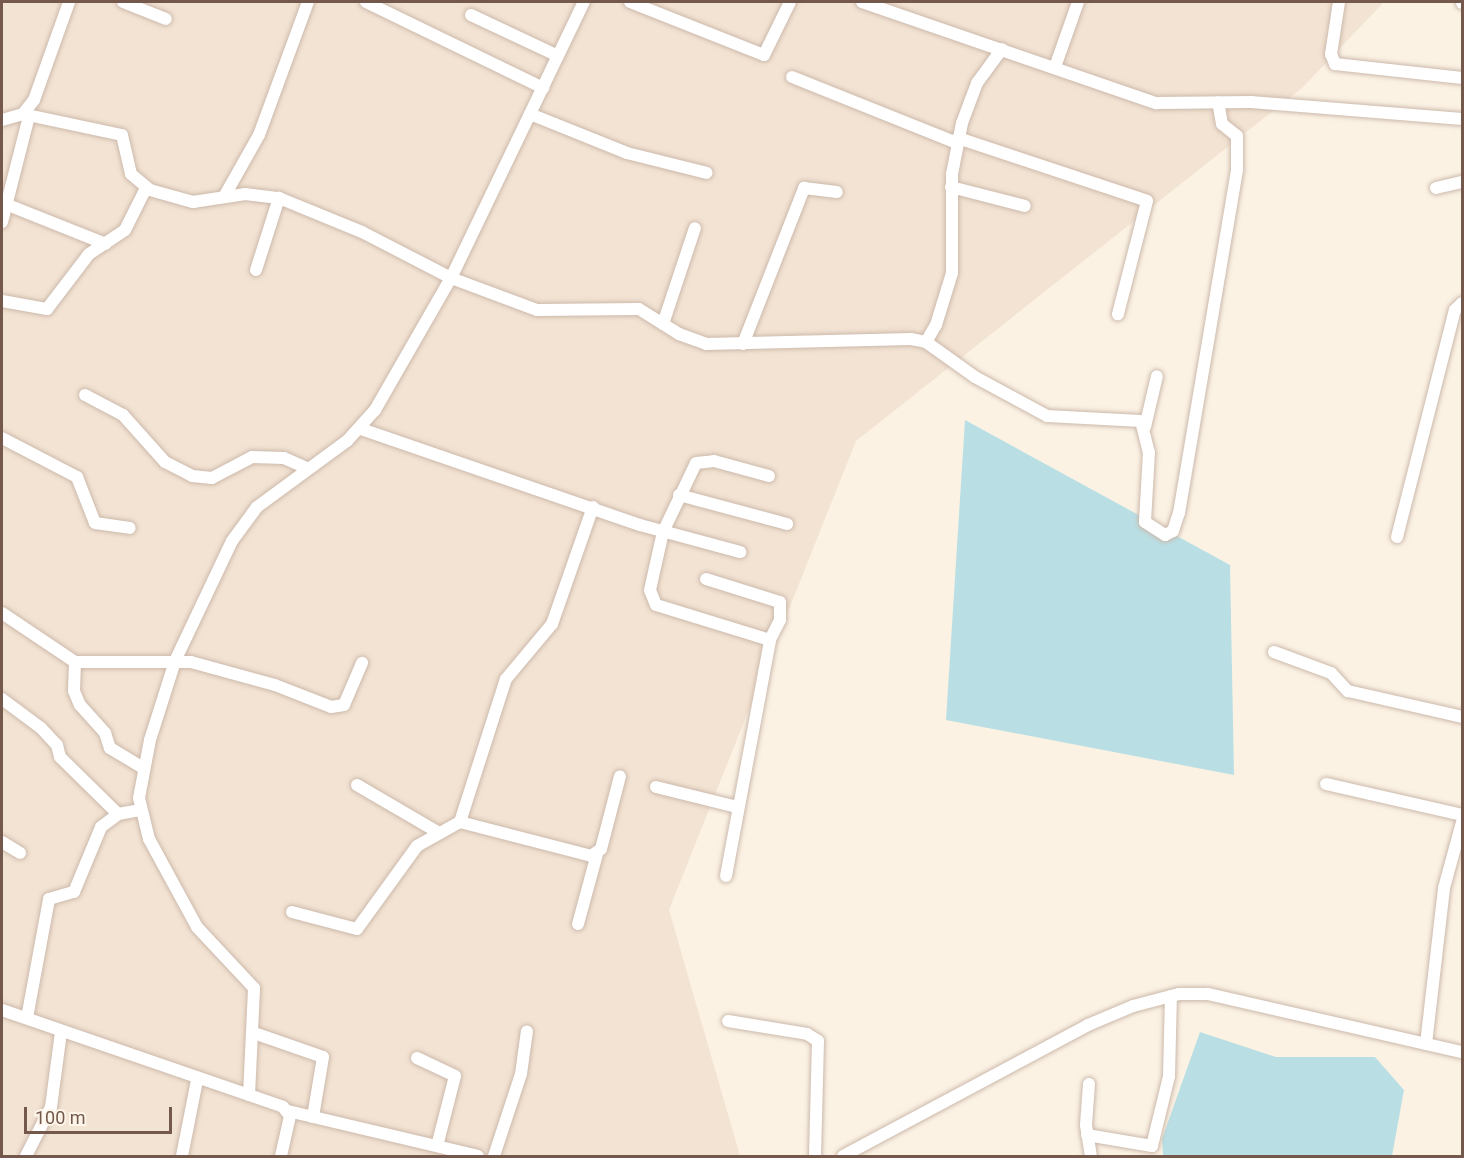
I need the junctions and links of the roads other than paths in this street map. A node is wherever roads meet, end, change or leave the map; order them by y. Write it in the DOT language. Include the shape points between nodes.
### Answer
graph roads {
  1 [pos="69,2"];
  2 [pos="123,2"];
  3 [pos="308,2"];
  4 [pos="366,2"];
  5 [pos="584,2"];
  6 [pos="630,2"];
  7 [pos="790,2"];
  8 [pos="862,2"];
  9 [pos="1078,2"];
  10 [pos="1339,2"];
  11 [pos="471,15"];
  12 [pos="166,19"];
  13 [pos="1002,49"];
  14 [pos="558,56"];
  15 [pos="1054,67"];
  16 [pos="792,77"];
  17 [pos="1462,78"];
  18 [pos="543,88"];
  19 [pos="1218,102"];
  20 [pos="530,114"];
  21 [pos="26,115"];
  22 [pos="2,120"];
  23 [pos="1462,120"];
  24 [pos="958,140"];
  25 [pos="707,172"];
  26 [pos="1462,182"];
  27 [pos="951,187"];
  28 [pos="146,188"];
  29 [pos="1436,188"];
  30 [pos="837,192"];
  31 [pos="224,197"];
  32 [pos="279,198"];
  33 [pos="8,205"];
  34 [pos="1025,206"];
  35 [pos="2,222"];
  36 [pos="695,228"];
  37 [pos="105,244"];
  38 [pos="256,270"];
  39 [pos="451,278"];
  40 [pos="2,300"];
  41 [pos="1462,303"];
  42 [pos="1119,314"];
  43 [pos="663,324"];
  44 [pos="743,344"];
  45 [pos="928,344"];
  46 [pos="1157,376"];
  47 [pos="86,395"];
  48 [pos="1145,427"];
  49 [pos="362,429"];
  50 [pos="2,438"];
  51 [pos="306,468"];
  52 [pos="769,476"];
  53 [pos="679,495"];
  54 [pos="593,507"];
  55 [pos="787,524"];
  56 [pos="130,528"];
  57 [pos="663,532"];
  58 [pos="1397,537"];
  59 [pos="740,552"];
  60 [pos="706,579"];
  61 [pos="2,613"];
  62 [pos="770,640"];
  63 [pos="1274,652"];
  64 [pos="175,661"];
  65 [pos="75,662"];
  66 [pos="362,663"];
  67 [pos="2,699"];
  68 [pos="1462,717"];
  69 [pos="142,767"];
  70 [pos="620,776"];
  71 [pos="1326,784"];
  72 [pos="357,785"];
  73 [pos="656,787"];
  74 [pos="737,807"];
  75 [pos="140,810"];
  76 [pos="118,814"];
  77 [pos="1462,815"];
  78 [pos="460,822"];
  79 [pos="1462,822"];
  80 [pos="439,833"];
  81 [pos="2,842"];
  82 [pos="20,853"];
  83 [pos="597,854"];
  84 [pos="726,876"];
  85 [pos="292,912"];
  86 [pos="578,924"];
  87 [pos="1171,996"];
  88 [pos="2,1010"];
  89 [pos="27,1018"];
  90 [pos="728,1021"];
  91 [pos="527,1031"];
  92 [pos="61,1032"];
  93 [pos="254,1033"];
  94 [pos="1426,1044"];
  95 [pos="1462,1052"];
  96 [pos="417,1058"];
  97 [pos="197,1080"];
  98 [pos="1089,1084"];
  99 [pos="249,1095"];
  100 [pos="288,1111"];
  101 [pos="314,1117"];
  102 [pos="1087,1135"];
  103 [pos="437,1146"];
  104 [pos="26,1156"];
  105 [pos="182,1156"];
  106 [pos="281,1156"];
  107 [pos="470,1156"];
  108 [pos="494,1156"];
  109 [pos="815,1156"];
  110 [pos="843,1156"];
  111 [pos="1092,1156"];
  1 -- 21 [label="street" via="38,92"];
  2 -- 12 [label="street"];
  3 -- 31 [label="street" via="260,135"];
  4 -- 18 [label="street"];
  5 -- 14 [label="street"];
  6 -- 7 [label="street" via="764,55"];
  8 -- 13 [label="street"];
  9 -- 15 [label="street"];
  10 -- 17 [label="street" via="1331,54 1335,64"];
  11 -- 14 [label="street"];
  13 -- 15 [label="street"];
  13 -- 24 [label="street" via="967,105"];
  14 -- 18 [label="street"];
  15 -- 19 [label="street" via="1156,103"];
  16 -- 24 [label="street"];
  18 -- 20 [label="street"];
  19 -- 23 [label="street"];
  19 -- 48 [label="street" via="1222,124 1237,136 1237,169 1179,513 1173,531 1165,535 1145,522 1149,452"];
  20 -- 25 [label="street" via="627,153"];
  20 -- 39 [label="street"];
  21 -- 22 [label="street"];
  21 -- 28 [label="street" via="122,135 131,174"];
  21 -- 33 [label="street"];
  24 -- 27 [label="street"];
  24 -- 42 [label="street" via="1147,201"];
  26 -- 29 [label="street"];
  27 -- 34 [label="street"];
  27 -- 45 [label="street" via="951,281"];
  28 -- 31 [label="street" via="193,202"];
  28 -- 37 [label="street" via="125,230"];
  30 -- 44 [label="street" via="804,188"];
  31 -- 32 [label="street" via="245,194"];
  32 -- 38 [label="street"];
  32 -- 39 [label="street" via="351,227"];
  33 -- 35 [label="street"];
  33 -- 37 [label="street"];
  36 -- 43 [label="street"];
  37 -- 40 [label="street" via="89,254 47,309"];
  39 -- 43 [label="street" via="537,310 639,309"];
  39 -- 49 [label="street"];
  41 -- 58 [label="street" via="1455,310"];
  43 -- 44 [label="street" via="706,344"];
  44 -- 45 [label="street" via="898,338"];
  45 -- 48 [label="street" via="1047,416 1133,418"];
  46 -- 48 [label="street"];
  47 -- 51 [label="street" via="123,415 165,462 192,476 212,478 252,457 284,458"];
  49 -- 51 [label="street"];
  49 -- 54 [label="street"];
  50 -- 56 [label="street" via="77,477 95,523"];
  51 -- 64 [label="street" via="243,525"];
  52 -- 53 [label="street" via="704,460 691,469"];
  53 -- 55 [label="street"];
  53 -- 57 [label="street"];
  54 -- 57 [label="street"];
  54 -- 78 [label="street" via="552,624 506,679"];
  57 -- 59 [label="street"];
  57 -- 62 [label="street" via="652,602"];
  60 -- 62 [label="street" via="780,602 780,620"];
  61 -- 65 [label="street"];
  62 -- 74 [label="street" via="769,664"];
  63 -- 68 [label="street" via="1331,673 1348,691"];
  64 -- 65 [label="street"];
  64 -- 66 [label="street" via="230,672 339,708 349,696"];
  64 -- 69 [label="street"];
  65 -- 69 [label="street" via="74,691 80,705 105,733 110,748"];
  67 -- 76 [label="street" via="41,728 60,757"];
  69 -- 75 [label="street"];
  70 -- 83 [label="street"];
  71 -- 77 [label="street"];
  72 -- 80 [label="street"];
  73 -- 74 [label="street"];
  74 -- 84 [label="street"];
  75 -- 76 [label="street"];
  75 -- 93 [label="street" via="155,853 193,922 252,983"];
  76 -- 89 [label="street" via="96,836 74,892 49,899"];
  78 -- 80 [label="street"];
  78 -- 83 [label="street" via="551,849"];
  79 -- 94 [label="street" via="1442,899"];
  80 -- 85 [label="street" via="417,846 357,929"];
  81 -- 82 [label="street"];
  83 -- 86 [label="street"];
  87 -- 94 [label="street" via="1208,994"];
  87 -- 102 [label="street" via="1169,1076 1152,1146"];
  87 -- 110 [label="street" via="1095,1022"];
  88 -- 89 [label="street"];
  89 -- 92 [label="street"];
  90 -- 109 [label="street" via="807,1034 818,1041"];
  91 -- 108 [label="street" via="521,1074"];
  92 -- 97 [label="street"];
  92 -- 104 [label="street" via="51,1107"];
  93 -- 99 [label="street"];
  93 -- 101 [label="street" via="323,1057 324,1073"];
  94 -- 95 [label="street"];
  96 -- 103 [label="street" via="455,1076"];
  97 -- 99 [label="street"];
  97 -- 105 [label="street"];
  98 -- 102 [label="street"];
  99 -- 100 [label="street"];
  100 -- 101 [label="street"];
  100 -- 106 [label="street"];
  101 -- 103 [label="street"];
  102 -- 111 [label="street"];
  103 -- 107 [label="street"];
}
